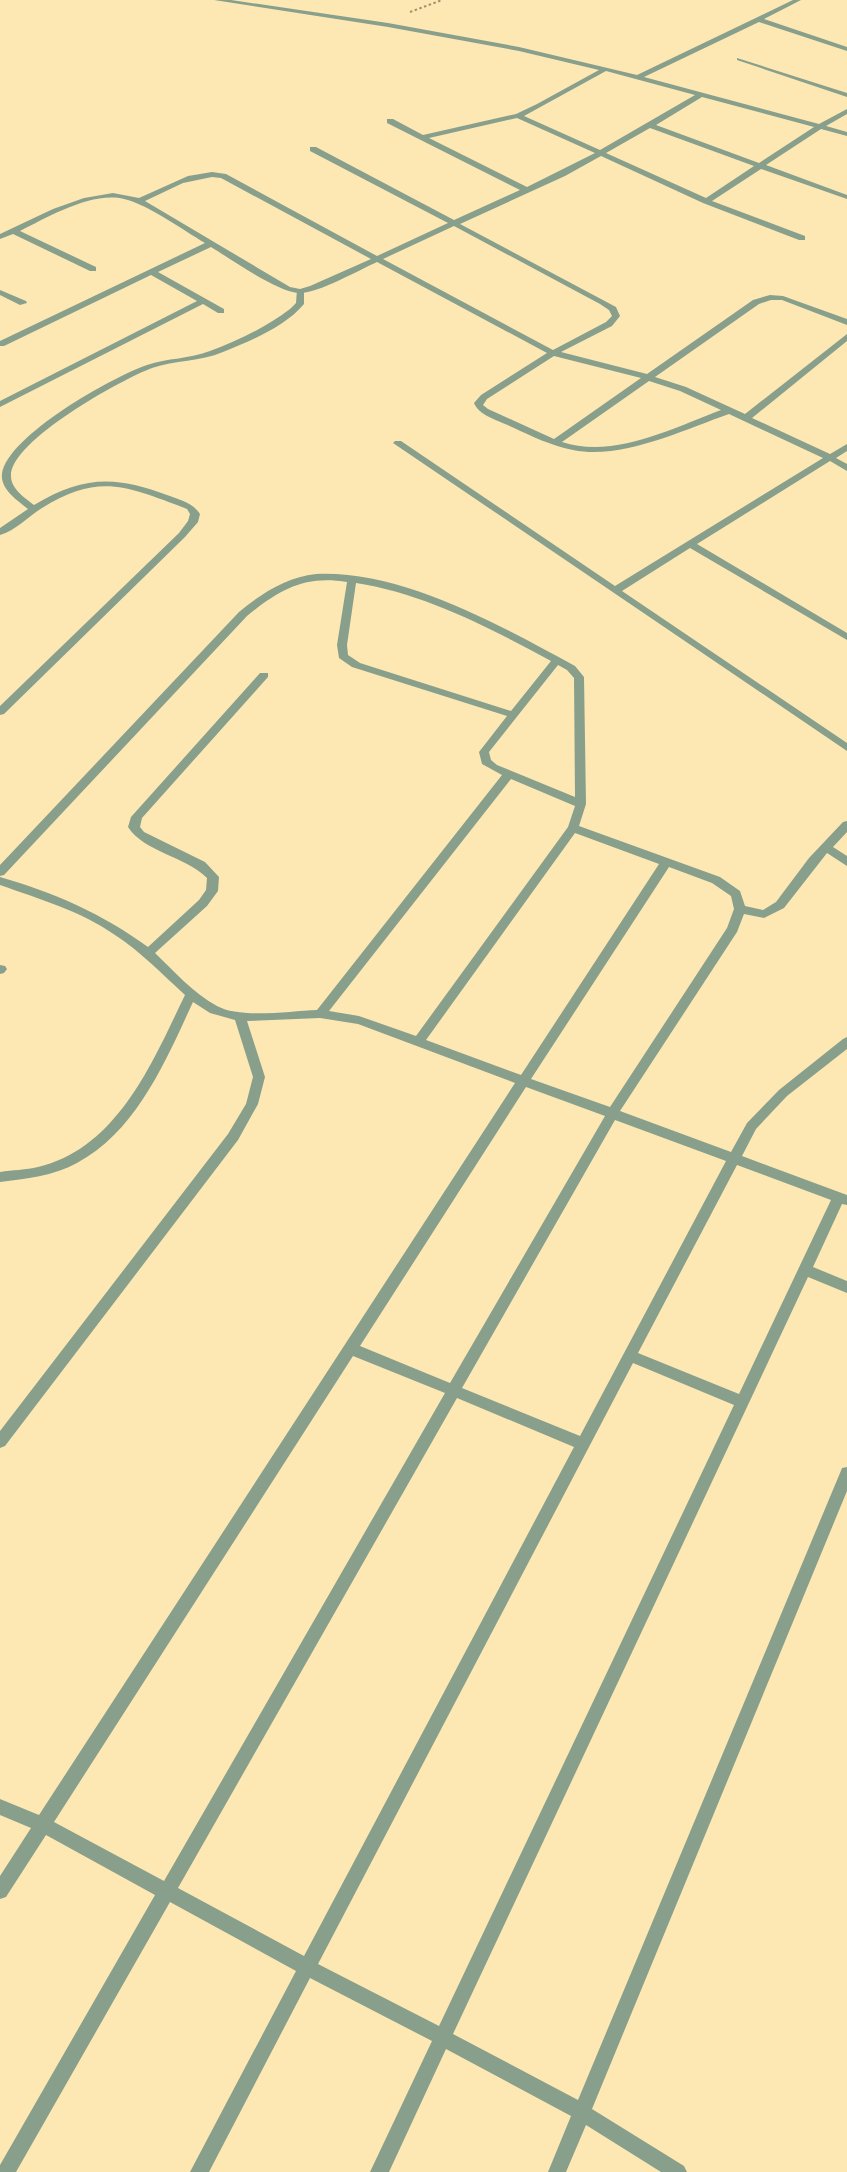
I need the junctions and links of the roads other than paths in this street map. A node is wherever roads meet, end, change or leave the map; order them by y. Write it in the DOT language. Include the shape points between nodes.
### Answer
graph roads {
  1 [pos="217,0"];
  2 [pos="798,0"];
  3 [pos="758,19"];
  4 [pos="847,49"];
  5 [pos="739,59"];
  6 [pos="605,69"];
  7 [pos="637,78"];
  8 [pos="847,95"];
  9 [pos="699,96"];
  10 [pos="847,111"];
  11 [pos="518,116"];
  12 [pos="390,121"];
  13 [pos="649,125"];
  14 [pos="819,127"];
  15 [pos="847,134"];
  16 [pos="423,137"];
  17 [pos="313,149"];
  18 [pos="601,153"];
  19 [pos="759,166"];
  20 [pos="526,190"];
  21 [pos="845,197"];
  22 [pos="139,201"];
  23 [pos="706,201"];
  24 [pos="454,223"];
  25 [pos="14,231"];
  26 [pos="0,237"];
  27 [pos="802,238"];
  28 [pos="212,243"];
  29 [pos="378,258"];
  30 [pos="94,269"];
  31 [pos="152,272"];
  32 [pos="300,291"];
  33 [pos="0,292"];
  34 [pos="203,301"];
  35 [pos="23,303"];
  36 [pos="221,311"];
  37 [pos="847,322"];
  38 [pos="847,336"];
  39 [pos="1,344"];
  40 [pos="553,353"];
  41 [pos="647,377"];
  42 [pos="0,404"];
  43 [pos="730,410"];
  44 [pos="746,418"];
  45 [pos="554,442"];
  46 [pos="398,443"];
  47 [pos="847,447"];
  48 [pos="829,458"];
  49 [pos="847,468"];
  50 [pos="34,509"];
  51 [pos="0,532"];
  52 [pos="690,544"];
  53 [pos="352,579"];
  54 [pos="616,590"];
  55 [pos="847,637"];
  56 [pos="557,660"];
  57 [pos="264,675"];
  58 [pos="0,712"];
  59 [pos="513,715"];
  60 [pos="847,748"];
  61 [pos="509,774"];
  62 [pos="581,804"];
  63 [pos="847,825"];
  64 [pos="573,828"];
  65 [pos="826,846"];
  66 [pos="666,862"];
  67 [pos="847,862"];
  68 [pos="0,872"];
  69 [pos="0,881"];
  70 [pos="740,909"];
  71 [pos="148,954"];
  72 [pos="191,994"];
  73 [pos="320,1014"];
  74 [pos="240,1017"];
  75 [pos="418,1042"];
  76 [pos="847,1042"];
  77 [pos="523,1081"];
  78 [pos="612,1114"];
  79 [pos="733,1158"];
  80 [pos="0,1177"];
  81 [pos="843,1199"];
  82 [pos="805,1270"];
  83 [pos="847,1287"];
  84 [pos="350,1348"];
  85 [pos="630,1356"];
  86 [pos="454,1390"];
  87 [pos="742,1402"];
  88 [pos="0,1442"];
  89 [pos="583,1444"];
  90 [pos="847,1474"];
  91 [pos="0,1807"];
  92 [pos="43,1825"];
  93 [pos="0,1891"];
  94 [pos="166,1891"];
  95 [pos="308,1968"];
  96 [pos="442,2037"];
  97 [pos="581,2112"];
  98 [pos="6,2172"];
  99 [pos="199,2172"];
  100 [pos="379,2172"];
  101 [pos="557,2172"];
  102 [pos="678,2172"];
  1 -- 6 [label="street" via="388,25 519,49"];
  2 -- 3 [label="street"];
  3 -- 4 [label="street"];
  3 -- 7 [label="street"];
  5 -- 8 [label="street"];
  6 -- 7 [label="street"];
  6 -- 11 [label="street"];
  7 -- 9 [label="street"];
  9 -- 13 [label="street"];
  9 -- 14 [label="street"];
  10 -- 14 [label="street"];
  11 -- 16 [label="street"];
  11 -- 18 [label="street"];
  12 -- 16 [label="street"];
  13 -- 18 [label="street"];
  13 -- 19 [label="street"];
  14 -- 15 [label="street"];
  14 -- 19 [label="street"];
  16 -- 20 [label="street"];
  17 -- 24 [label="street"];
  18 -- 20 [label="street"];
  18 -- 23 [label="street"];
  19 -- 21 [label="street"];
  19 -- 23 [label="street"];
  20 -- 24 [label="street"];
  22 -- 25 [label="street" via="112,194 100,196 81,201"];
  22 -- 28 [label="street"];
  22 -- 29 [label="street" via="211,173 223,176"];
  23 -- 27 [label="street"];
  24 -- 29 [label="street"];
  24 -- 40 [label="street" via="613,309 616,316 610,324"];
  25 -- 26 [label="street"];
  25 -- 30 [label="street"];
  28 -- 31 [label="street"];
  28 -- 32 [label="street" via="288,289"];
  29 -- 32 [label="street"];
  29 -- 40 [label="street"];
  31 -- 34 [label="street"];
  31 -- 39 [label="street"];
  32 -- 50 [label="street" via="300,304 284,318 212,354 132,373 108,384 52,422 9,462 5,474 18,497"];
  33 -- 35 [label="street"];
  34 -- 36 [label="street"];
  34 -- 42 [label="street"];
  37 -- 41 [label="street" via="783,298 770,297 756,302"];
  38 -- 44 [label="street"];
  40 -- 41 [label="street"];
  40 -- 45 [label="street" via="478,402 485,411"];
  41 -- 43 [label="street"];
  41 -- 45 [label="street"];
  43 -- 44 [label="street"];
  43 -- 45 [label="street" via="629,445 599,449 576,448"];
  44 -- 48 [label="street"];
  46 -- 54 [label="street"];
  47 -- 48 [label="street"];
  48 -- 49 [label="street"];
  48 -- 52 [label="street"];
  50 -- 51 [label="street"];
  50 -- 58 [label="street" via="86,484 110,483 190,508 195,514 193,522 182,535"];
  52 -- 54 [label="street"];
  52 -- 55 [label="street"];
  53 -- 56 [label="street" via="380,584 461,612"];
  53 -- 59 [label="street" via="343,656 356,665"];
  53 -- 68 [label="street" via="308,578 265,595"];
  54 -- 60 [label="street"];
  56 -- 59 [label="street"];
  56 -- 62 [label="street" via="579,677"];
  57 -- 71 [label="street" via="137,817 134,827 140,835 201,865 213,877 212,891 204,903"];
  59 -- 61 [label="street" via="484,752 486,762"];
  61 -- 62 [label="street"];
  61 -- 73 [label="street"];
  62 -- 64 [label="street"];
  63 -- 65 [label="street"];
  64 -- 66 [label="street"];
  64 -- 75 [label="street"];
  65 -- 67 [label="street"];
  65 -- 70 [label="street" via="780,905 764,914"];
  66 -- 70 [label="street" via="716,880 736,894"];
  66 -- 77 [label="street"];
  69 -- 71 [label="street" via="90,915"];
  70 -- 78 [label="street" via="733,929"];
  71 -- 72 [label="street"];
  72 -- 74 [label="street" via="214,1010"];
  72 -- 80 [label="street" via="150,1080 125,1116 100,1142 66,1163 23,1176"];
  73 -- 74 [label="street"];
  73 -- 75 [label="street" via="359,1020"];
  74 -- 88 [label="street" via="259,1077 252,1104 233,1137"];
  75 -- 77 [label="street"];
  76 -- 79 [label="street" via="783,1093 751,1126"];
  77 -- 78 [label="street"];
  77 -- 84 [label="street"];
  78 -- 79 [label="street"];
  78 -- 86 [label="street"];
  79 -- 81 [label="street"];
  79 -- 85 [label="street"];
  81 -- 82 [label="street"];
  82 -- 83 [label="street"];
  82 -- 87 [label="street"];
  84 -- 86 [label="street"];
  84 -- 92 [label="street"];
  85 -- 87 [label="street"];
  85 -- 89 [label="street"];
  86 -- 89 [label="street"];
  86 -- 94 [label="street"];
  87 -- 96 [label="street"];
  89 -- 95 [label="street"];
  90 -- 97 [label="street"];
  91 -- 92 [label="street"];
  92 -- 93 [label="street"];
  92 -- 94 [label="street"];
  94 -- 95 [label="street"];
  94 -- 98 [label="street"];
  95 -- 96 [label="street"];
  95 -- 99 [label="street"];
  96 -- 97 [label="street"];
  96 -- 100 [label="street"];
  97 -- 101 [label="street"];
  97 -- 102 [label="street"];
}
